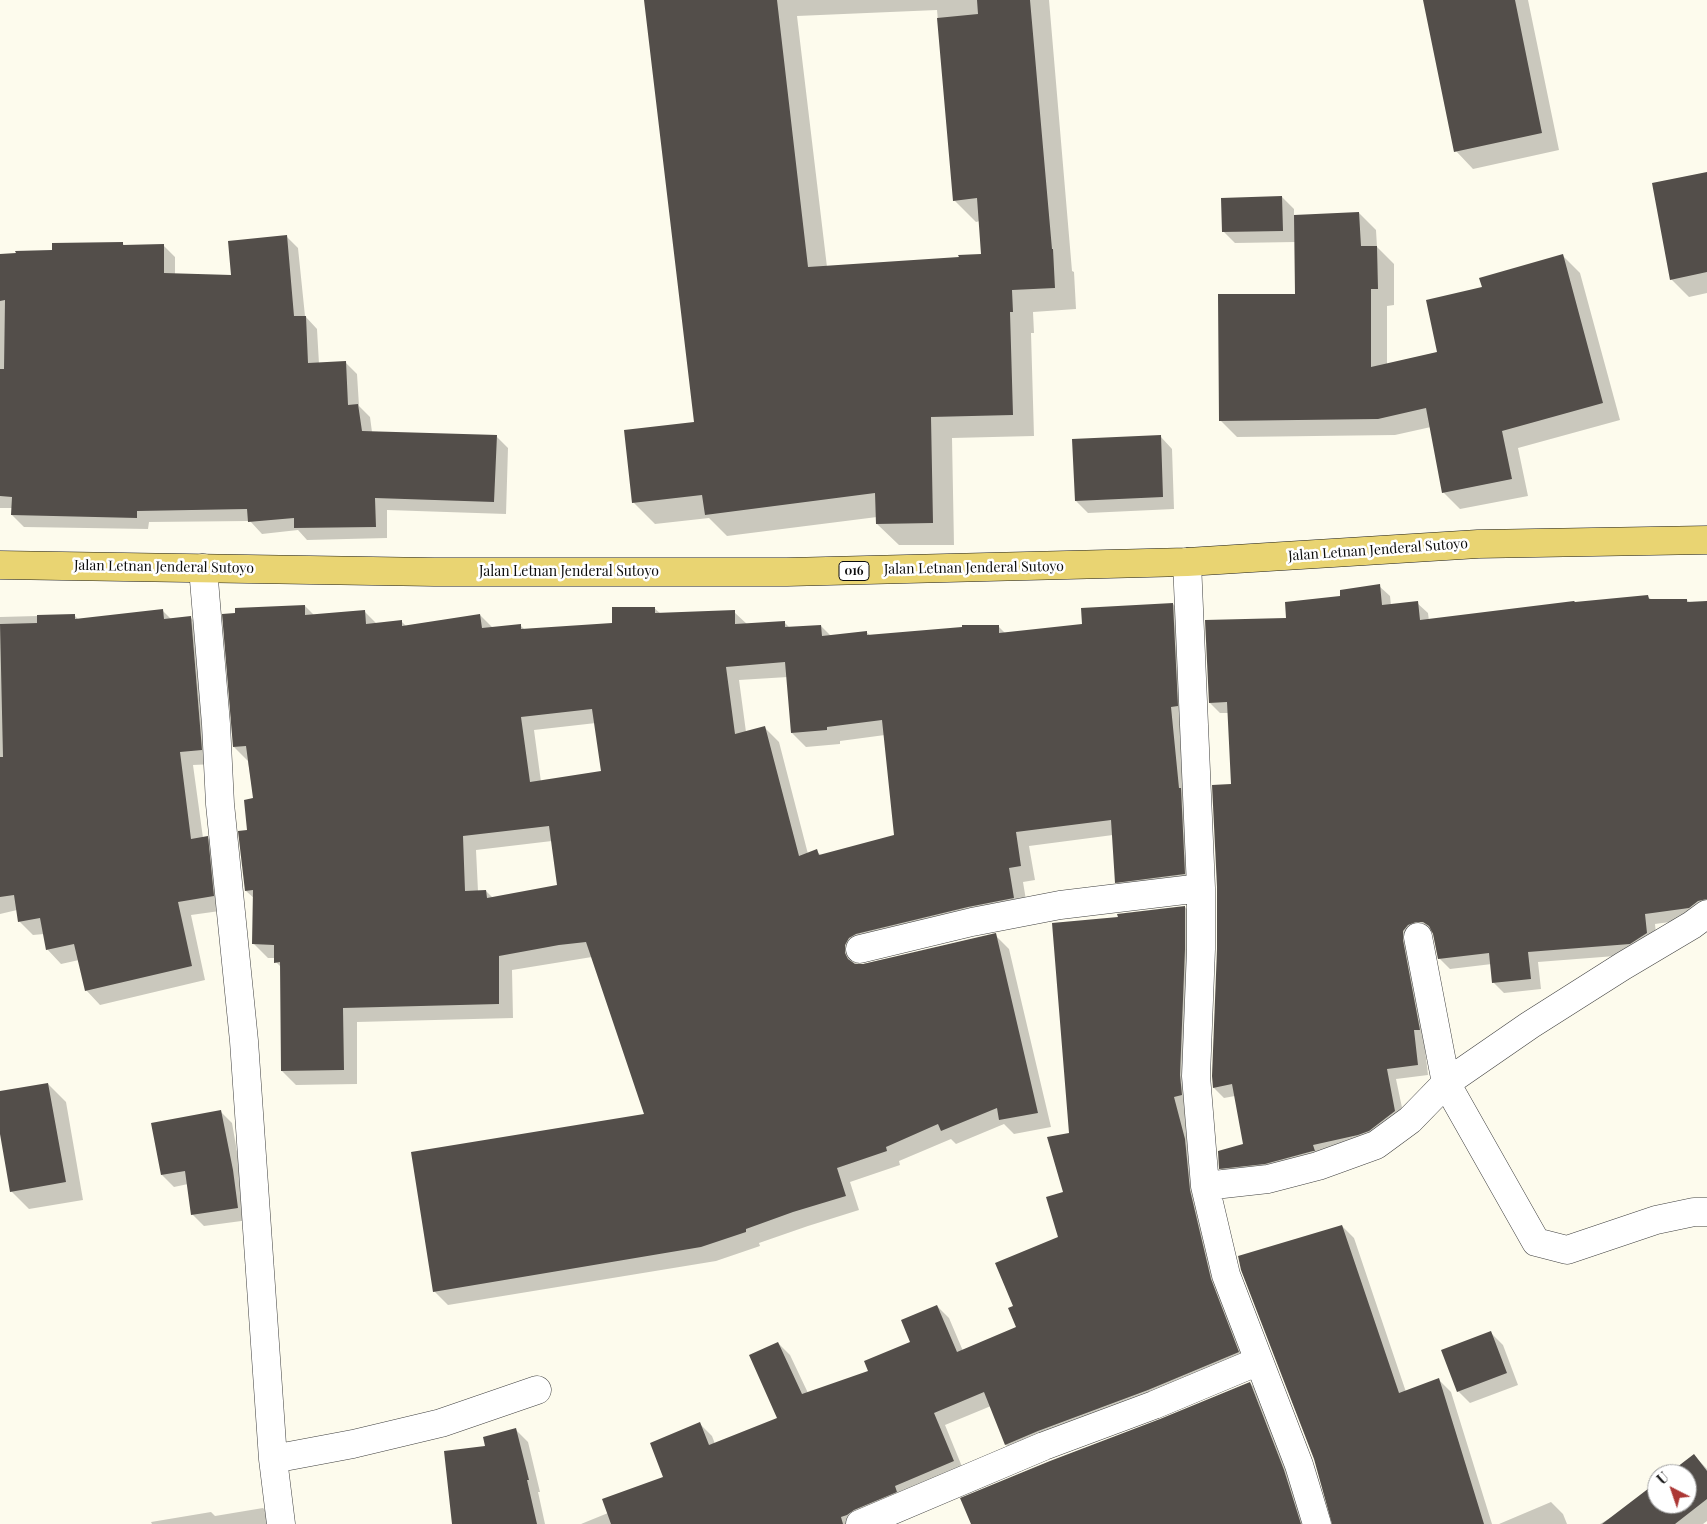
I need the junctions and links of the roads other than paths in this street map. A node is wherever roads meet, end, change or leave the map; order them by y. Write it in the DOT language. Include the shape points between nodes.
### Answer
graph roads {
  1 [pos="1707,540"];
  2 [pos="1187,562"];
  3 [pos="0,565"];
  4 [pos="203,568"];
  5 [pos="1201,888"];
  6 [pos="1707,914"];
  7 [pos="1418,937"];
  8 [pos="860,949"];
  9 [pos="1446,1083"];
  10 [pos="1205,1186"];
  11 [pos="1707,1212"];
  12 [pos="1259,1361"];
  13 [pos="537,1390"];
  14 [pos="273,1459"];
  15 [pos="281,1524"];
  16 [pos="860,1524"];
  17 [pos="1317,1524"];
  1 -- 2 [label="main road, Jalan Letnan Jenderal Sutoyo / 016" via="1478,544"];
  2 -- 4 [label="main road, Jalan Letnan Jenderal Sutoyo / 016" via="787,572"];
  2 -- 5 [label="street"];
  3 -- 4 [label="main road, Jalan Letnan Jenderal Sutoyo / 016"];
  4 -- 14 [label="street" via="220,804 244,1041"];
  5 -- 8 [label="street" via="1060,905"];
  5 -- 10 [label="street" via="1196,1076"];
  6 -- 9 [label="street" via="1530,1025"];
  7 -- 9 [label="street"];
  9 -- 10 [label="street" via="1410,1120 1376,1145 1318,1166 1268,1179"];
  9 -- 11 [label="street" via="1536,1242 1567,1250 1656,1220"];
  10 -- 12 [label="street" via="1226,1275"];
  12 -- 16 [label="street" via="1044,1446"];
  12 -- 17 [label="street" via="1299,1465"];
  13 -- 14 [label="street" via="441,1423"];
  14 -- 15 [label="street"];
}
